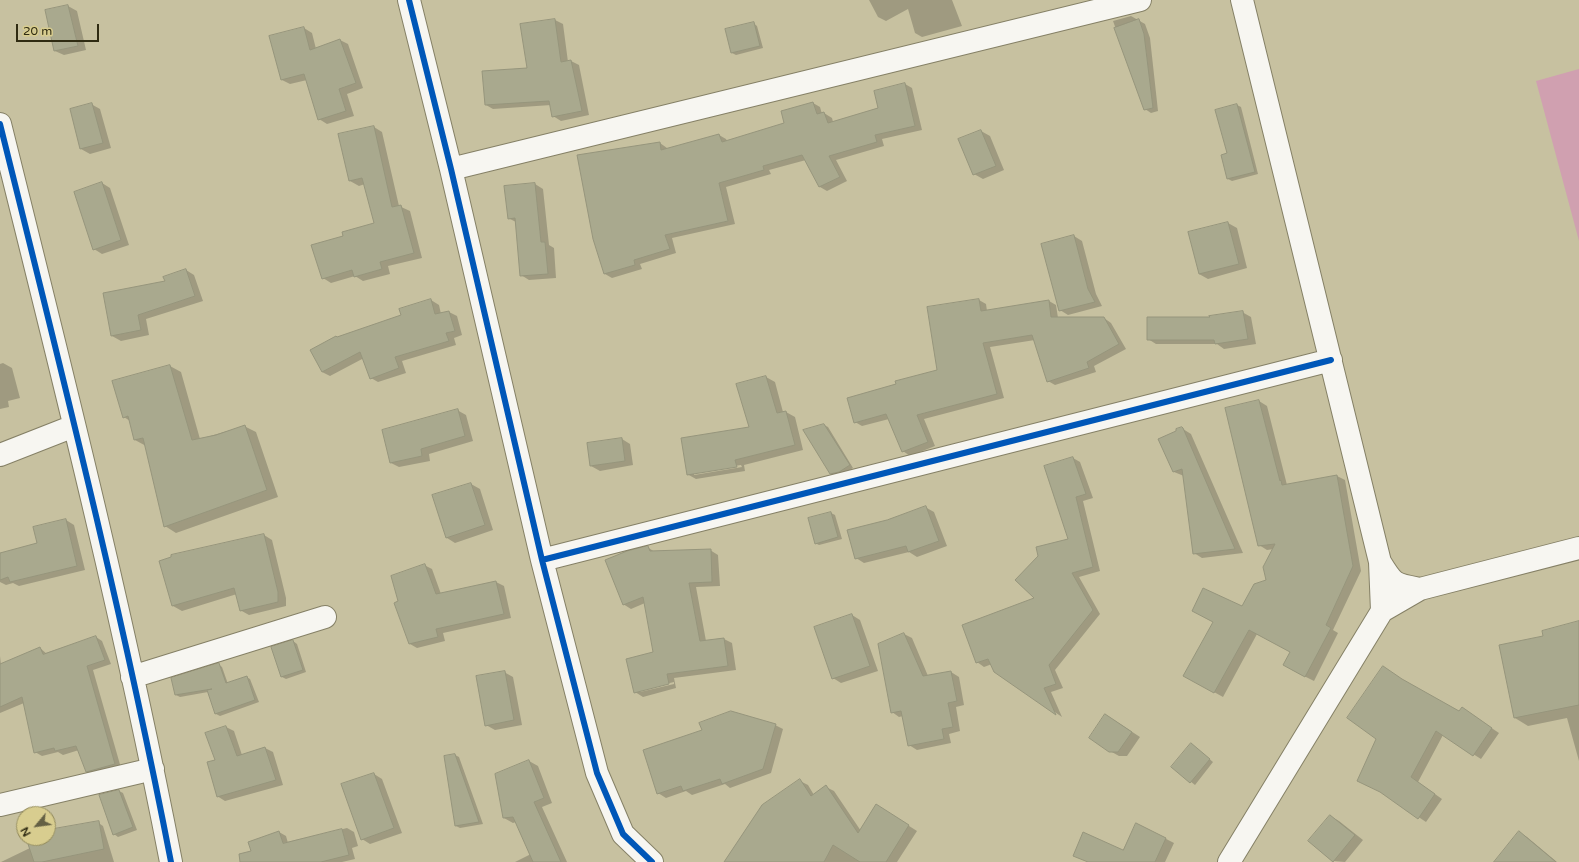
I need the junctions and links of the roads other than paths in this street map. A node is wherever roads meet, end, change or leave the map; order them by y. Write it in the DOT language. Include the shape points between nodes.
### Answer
graph roads {
  1 [pos="409,0"];
  2 [pos="1140,0"];
  3 [pos="1242,0"];
  4 [pos="0,124"];
  5 [pos="451,169"];
  6 [pos="1331,360"];
  7 [pos="74,426"];
  8 [pos="0,455"];
  9 [pos="1579,548"];
  10 [pos="542,560"];
  11 [pos="1380,562"];
  12 [pos="1420,589"];
  13 [pos="1382,611"];
  14 [pos="325,617"];
  15 [pos="132,677"];
  16 [pos="153,769"];
  17 [pos="0,805"];
  18 [pos="171,862"];
  19 [pos="652,862"];
  20 [pos="1229,862"];
  1 -- 5 [label="street"];
  2 -- 5 [label="street"];
  3 -- 6 [label="street"];
  4 -- 7 [label="street"];
  5 -- 10 [label="street"];
  6 -- 10 [label="street"];
  6 -- 11 [label="street"];
  7 -- 8 [label="street"];
  7 -- 15 [label="street"];
  9 -- 12 [label="street"];
  10 -- 19 [label="street" via="597,773 623,834"];
  11 -- 12 [label="street" via="1390,579 1399,585"];
  11 -- 13 [label="street"];
  12 -- 13 [label="street"];
  13 -- 20 [label="street"];
  14 -- 15 [label="street"];
  15 -- 16 [label="street"];
  16 -- 17 [label="street"];
  16 -- 18 [label="street"];
}
